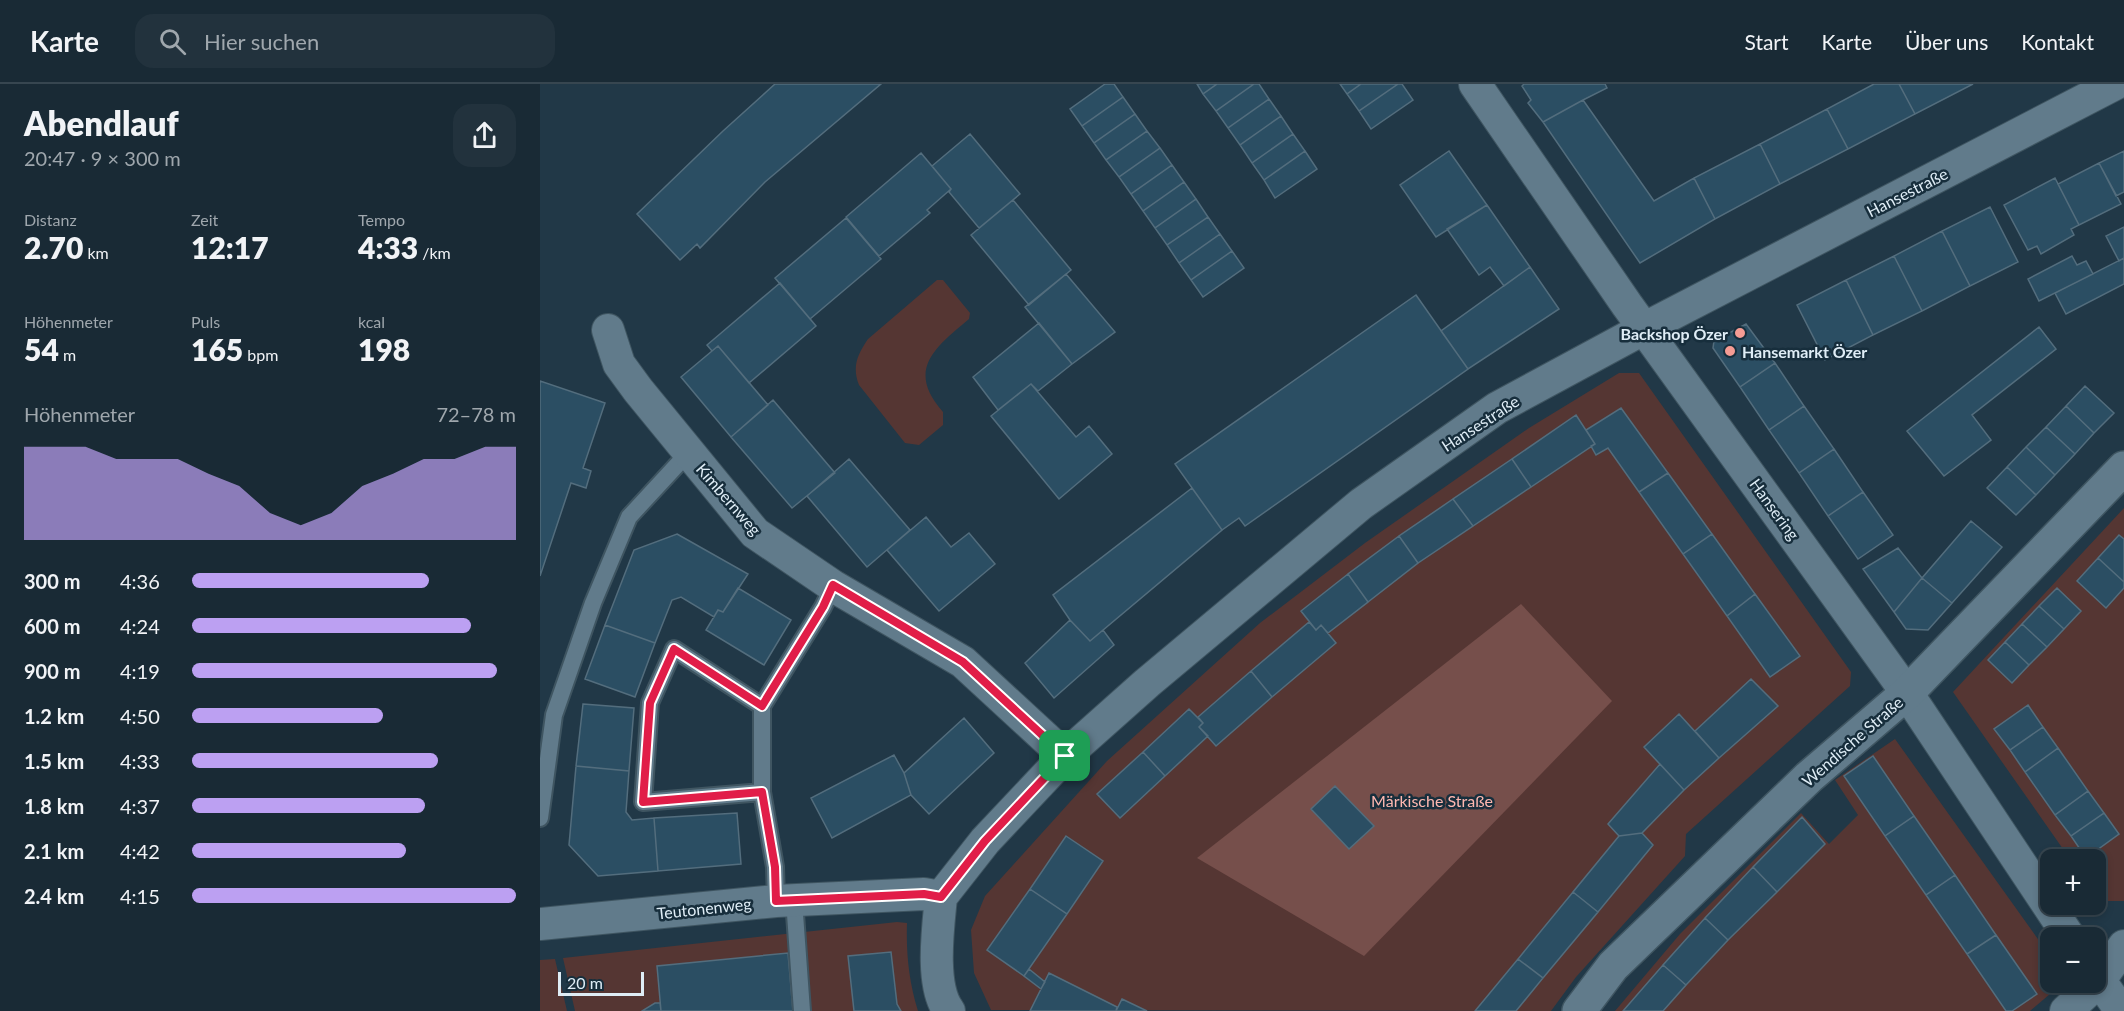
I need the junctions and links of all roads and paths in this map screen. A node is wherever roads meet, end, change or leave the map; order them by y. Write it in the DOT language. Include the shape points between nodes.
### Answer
graph roads {
  1 [pos="1475,84"];
  2 [pos="2115,84"];
  3 [pos="1645,328"];
  4 [pos="608,330"];
  5 [pos="689,452"];
  6 [pos="2124,468"];
  7 [pos="833,585"];
  8 [pos="1908,693"];
  9 [pos="762,706"];
  10 [pos="1065,756"];
  11 [pos="762,792"];
  12 [pos="540,818"];
  13 [pos="941,897"];
  14 [pos="785,901"];
  15 [pos="540,924"];
  16 [pos="2063,927"];
  17 [pos="2124,946"];
  18 [pos="2106,967"];
  19 [pos="2106,990"];
  20 [pos="2083,993"];
  21 [pos="802,1011"];
  22 [pos="949,1011"];
  23 [pos="1579,1011"];
  24 [pos="2066,1011"];
  25 [pos="2121,1011"];
  1 -- 3 [label="street, Hansering"];
  2 -- 3 [label="street, Hansestraße"];
  3 -- 8 [label="street, Hansering"];
  3 -- 10 [label="street, Hansestraße" via="1497,408 1361,504"];
  4 -- 5 [label="street, Kimbernweg" via="619,364"];
  5 -- 7 [label="street, Kimbernweg" via="755,533"];
  5 -- 12 [label="lane" via="629,517 593,603 554,715"];
  6 -- 8 [label="street, Wendische Straße"];
  7 -- 9 [label="lane"];
  7 -- 10 [label="street, Kimbernweg" via="963,662"];
  8 -- 16 [label="street, Hansering"];
  8 -- 23 [label="street, Wendische Straße" via="1809,777 1613,966"];
  9 -- 11 [label="lane"];
  9 -- 11 [label="lane" via="674,649 650,703 643,802"];
  10 -- 13 [label="street, Hansestraße" via="985,841"];
  11 -- 14 [label="lane"];
  13 -- 14 [label="street, Teutonenweg" via="924,894"];
  13 -- 22 [label="street" via="936,948 941,1001"];
  14 -- 15 [label="street, Teutonenweg"];
  14 -- 21 [label="lane"];
  17 -- 18 [label="street"];
  19 -- 25 [label="street"];
  20 -- 24 [label="street"];
}
